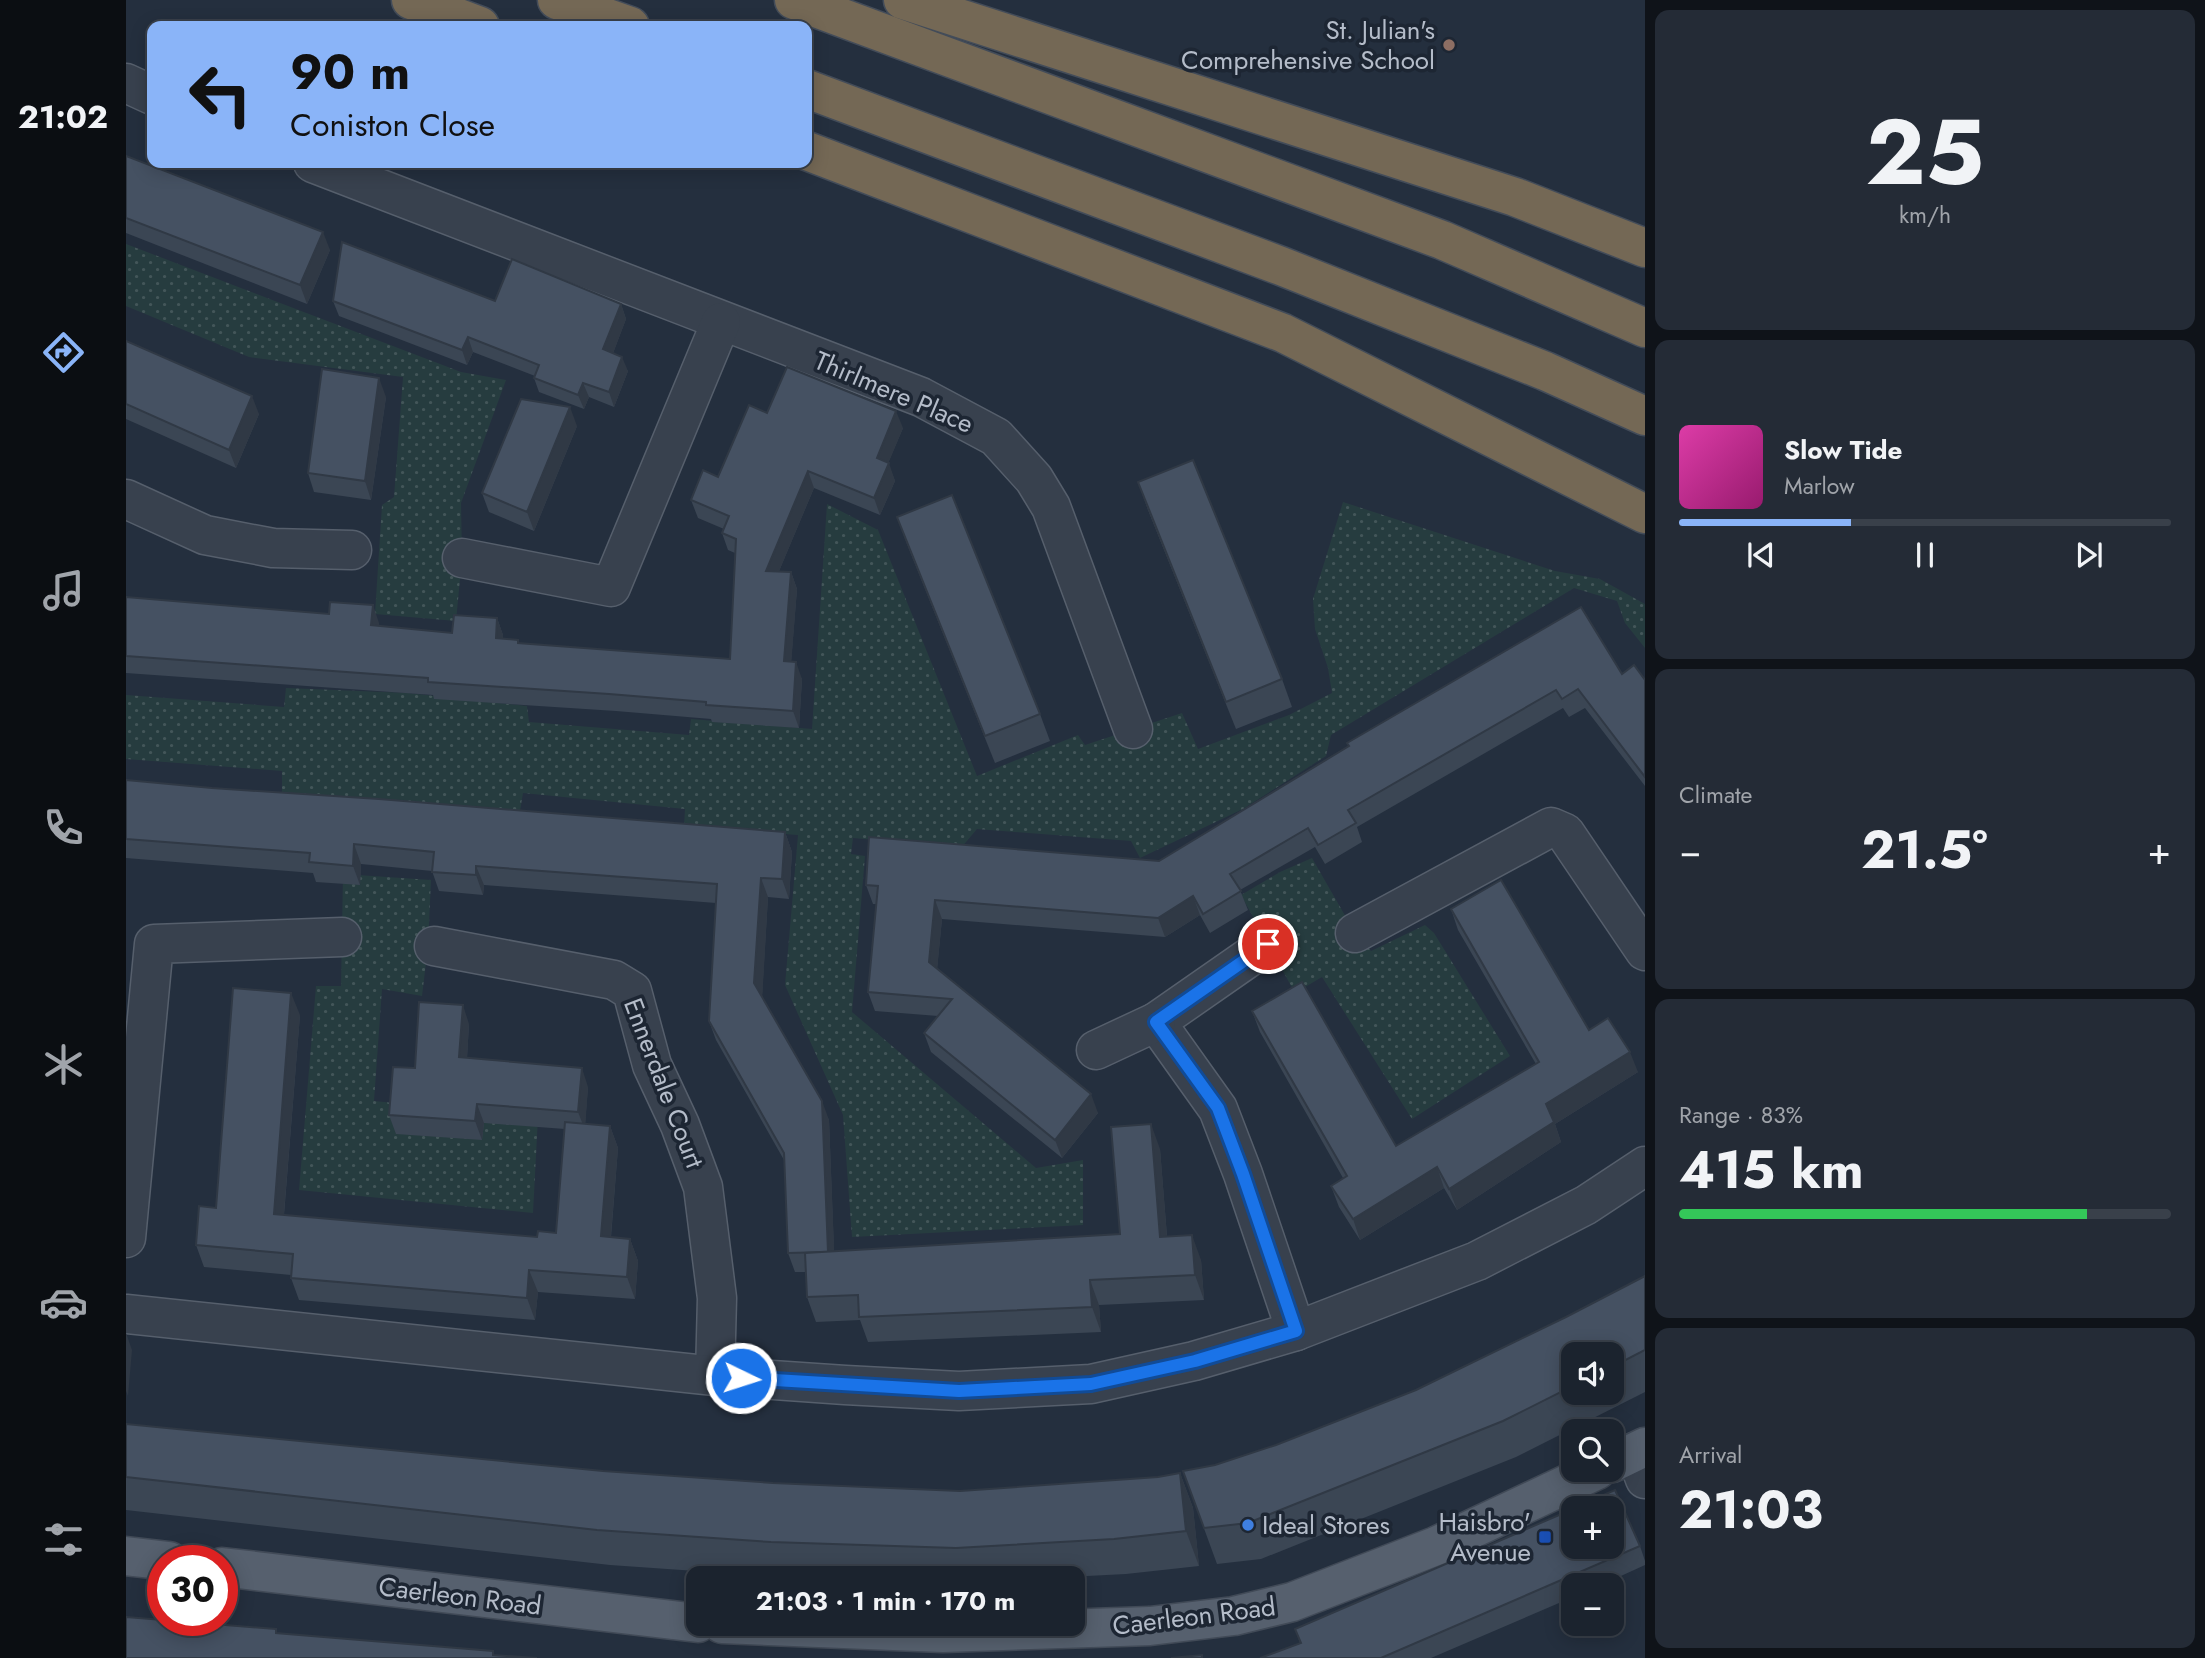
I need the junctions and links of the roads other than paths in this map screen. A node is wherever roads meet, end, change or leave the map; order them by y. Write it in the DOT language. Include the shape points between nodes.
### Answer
graph roads {
  1 [pos="411,0"];
  2 [pos="557,0"];
  3 [pos="794,0"];
  4 [pos="903,0"];
  5 [pos="467,21"];
  6 [pos="616,21"];
  7 [pos="126,83"];
  8 [pos="812,91"];
  9 [pos="147,93"];
  10 [pos="812,153"];
  11 [pos="326,168"];
  12 [pos="1645,248"];
  13 [pos="721,322"];
  14 [pos="1645,328"];
  15 [pos="1645,416"];
  16 [pos="126,499"];
  17 [pos="1645,514"];
  18 [pos="352,550"];
  19 [pos="462,558"];
  20 [pos="1133,729"];
  21 [pos="1355,933"];
  22 [pos="342,937"];
  23 [pos="1268,944"];
  24 [pos="434,946"];
  25 [pos="1645,951"];
  26 [pos="1156,1022"];
  27 [pos="1096,1050"];
  28 [pos="1645,1166"];
  29 [pos="126,1238"];
  30 [pos="126,1314"];
  31 [pos="1296,1331"];
  32 [pos="715,1376"];
  33 [pos="1572,1482"];
  34 [pos="126,1556"];
  35 [pos="147,1558"];
  36 [pos="238,1569"];
  37 [pos="686,1622"];
  38 [pos="1085,1628"];
  1 -- 5 [label="highway"];
  2 -- 6 [label="highway"];
  3 -- 14 [label="highway" via="1443,240"];
  4 -- 12 [label="highway" via="1515,197"];
  7 -- 9 [label="street"];
  8 -- 15 [label="highway" via="1281,266 1545,371"];
  10 -- 17 [label="highway" via="1283,333"];
  11 -- 13 [label="street, Thirlmere Place"];
  13 -- 19 [label="street" via="611,587"];
  13 -- 20 [label="street, Thirlmere Place" via="920,397 996,437 1034,479 1051,507"];
  16 -- 18 [label="street" via="205,535 273,548"];
  21 -- 25 [label="street" via="1552,828 1564,833"];
  22 -- 29 [label="street" via="154,944"];
  23 -- 26 [label="street"];
  24 -- 32 [label="street, Ennerdale Court" via="614,980 632,991 652,1065 703,1187 717,1298"];
  26 -- 27 [label="street"];
  26 -- 31 [label="street" via="1218,1108"];
  28 -- 31 [label="street" via="1586,1205 1476,1261"];
  30 -- 32 [label="street"];
  31 -- 32 [label="street" via="1195,1361 1091,1384 959,1391"];
  33 -- 38 [label="main road, Caerleon Road" via="1436,1546 1292,1602 1234,1616"];
  34 -- 35 [label="main road"];
  36 -- 37 [label="main road, Caerleon Road"];
}
